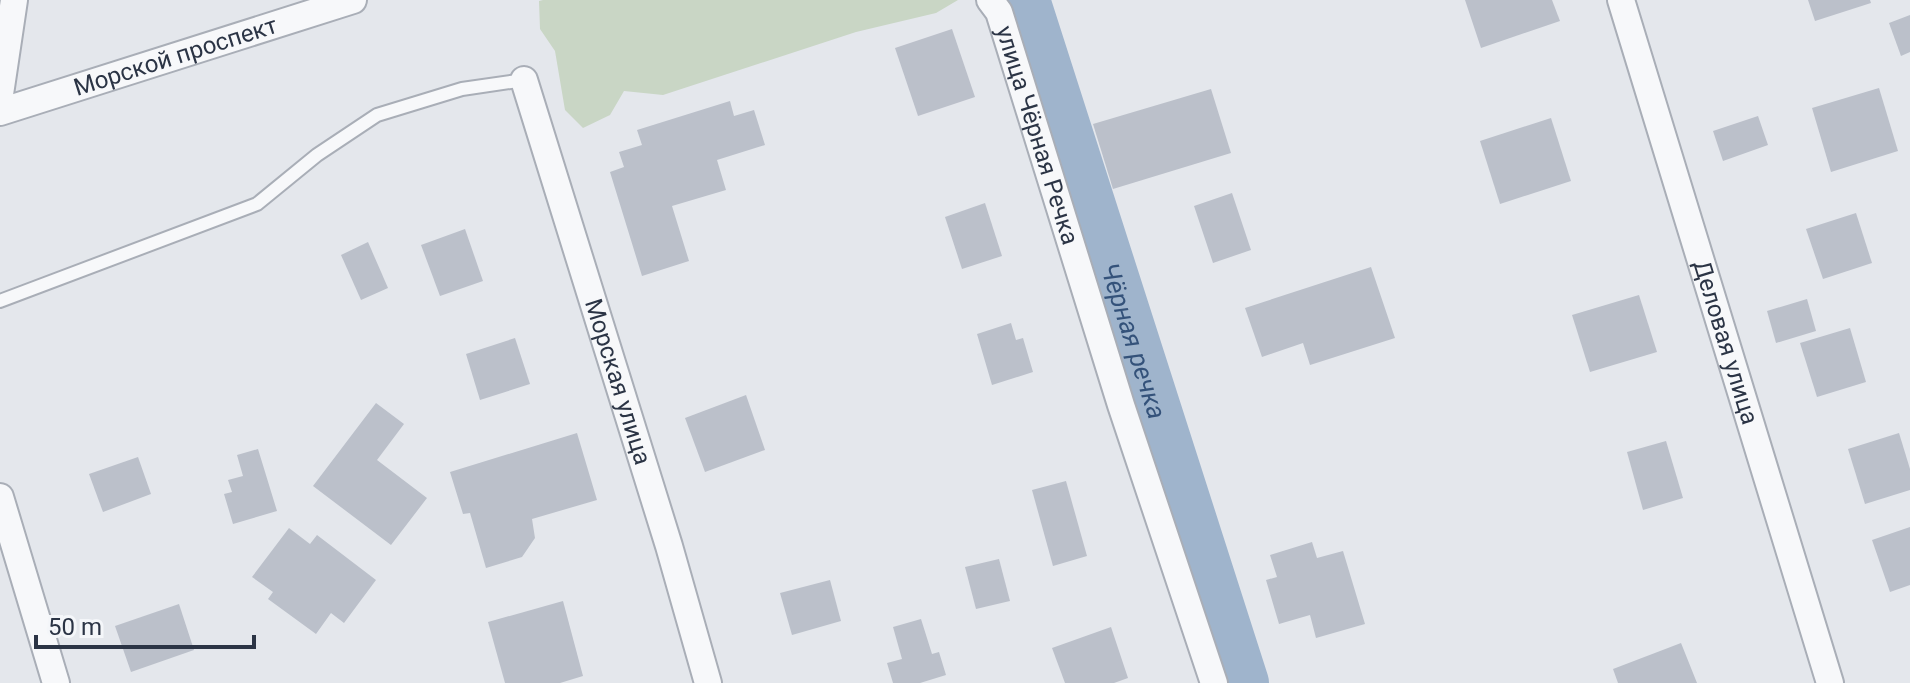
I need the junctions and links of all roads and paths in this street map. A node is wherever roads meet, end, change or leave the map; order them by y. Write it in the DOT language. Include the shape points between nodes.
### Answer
graph roads {
  1 [pos="14,0"];
  2 [pos="353,0"];
  3 [pos="990,0"];
  4 [pos="1621,0"];
  5 [pos="524,80"];
  6 [pos="0,94"];
  7 [pos="0,112"];
  8 [pos="0,301"];
  9 [pos="0,497"];
  10 [pos="56,683"];
  11 [pos="708,683"];
  12 [pos="1214,683"];
  13 [pos="1830,683"];
  1 -- 6 [label="street"];
  2 -- 7 [label="street, Морской проспект"];
  3 -- 12 [label="street, улица Чёрная Речка" via="999,12"];
  4 -- 13 [label="street, Деловая улица"];
  5 -- 8 [label="lane" via="462,89 377,115 257,204"];
  5 -- 11 [label="street, Морская улица"];
  9 -- 10 [label="street"];
}
